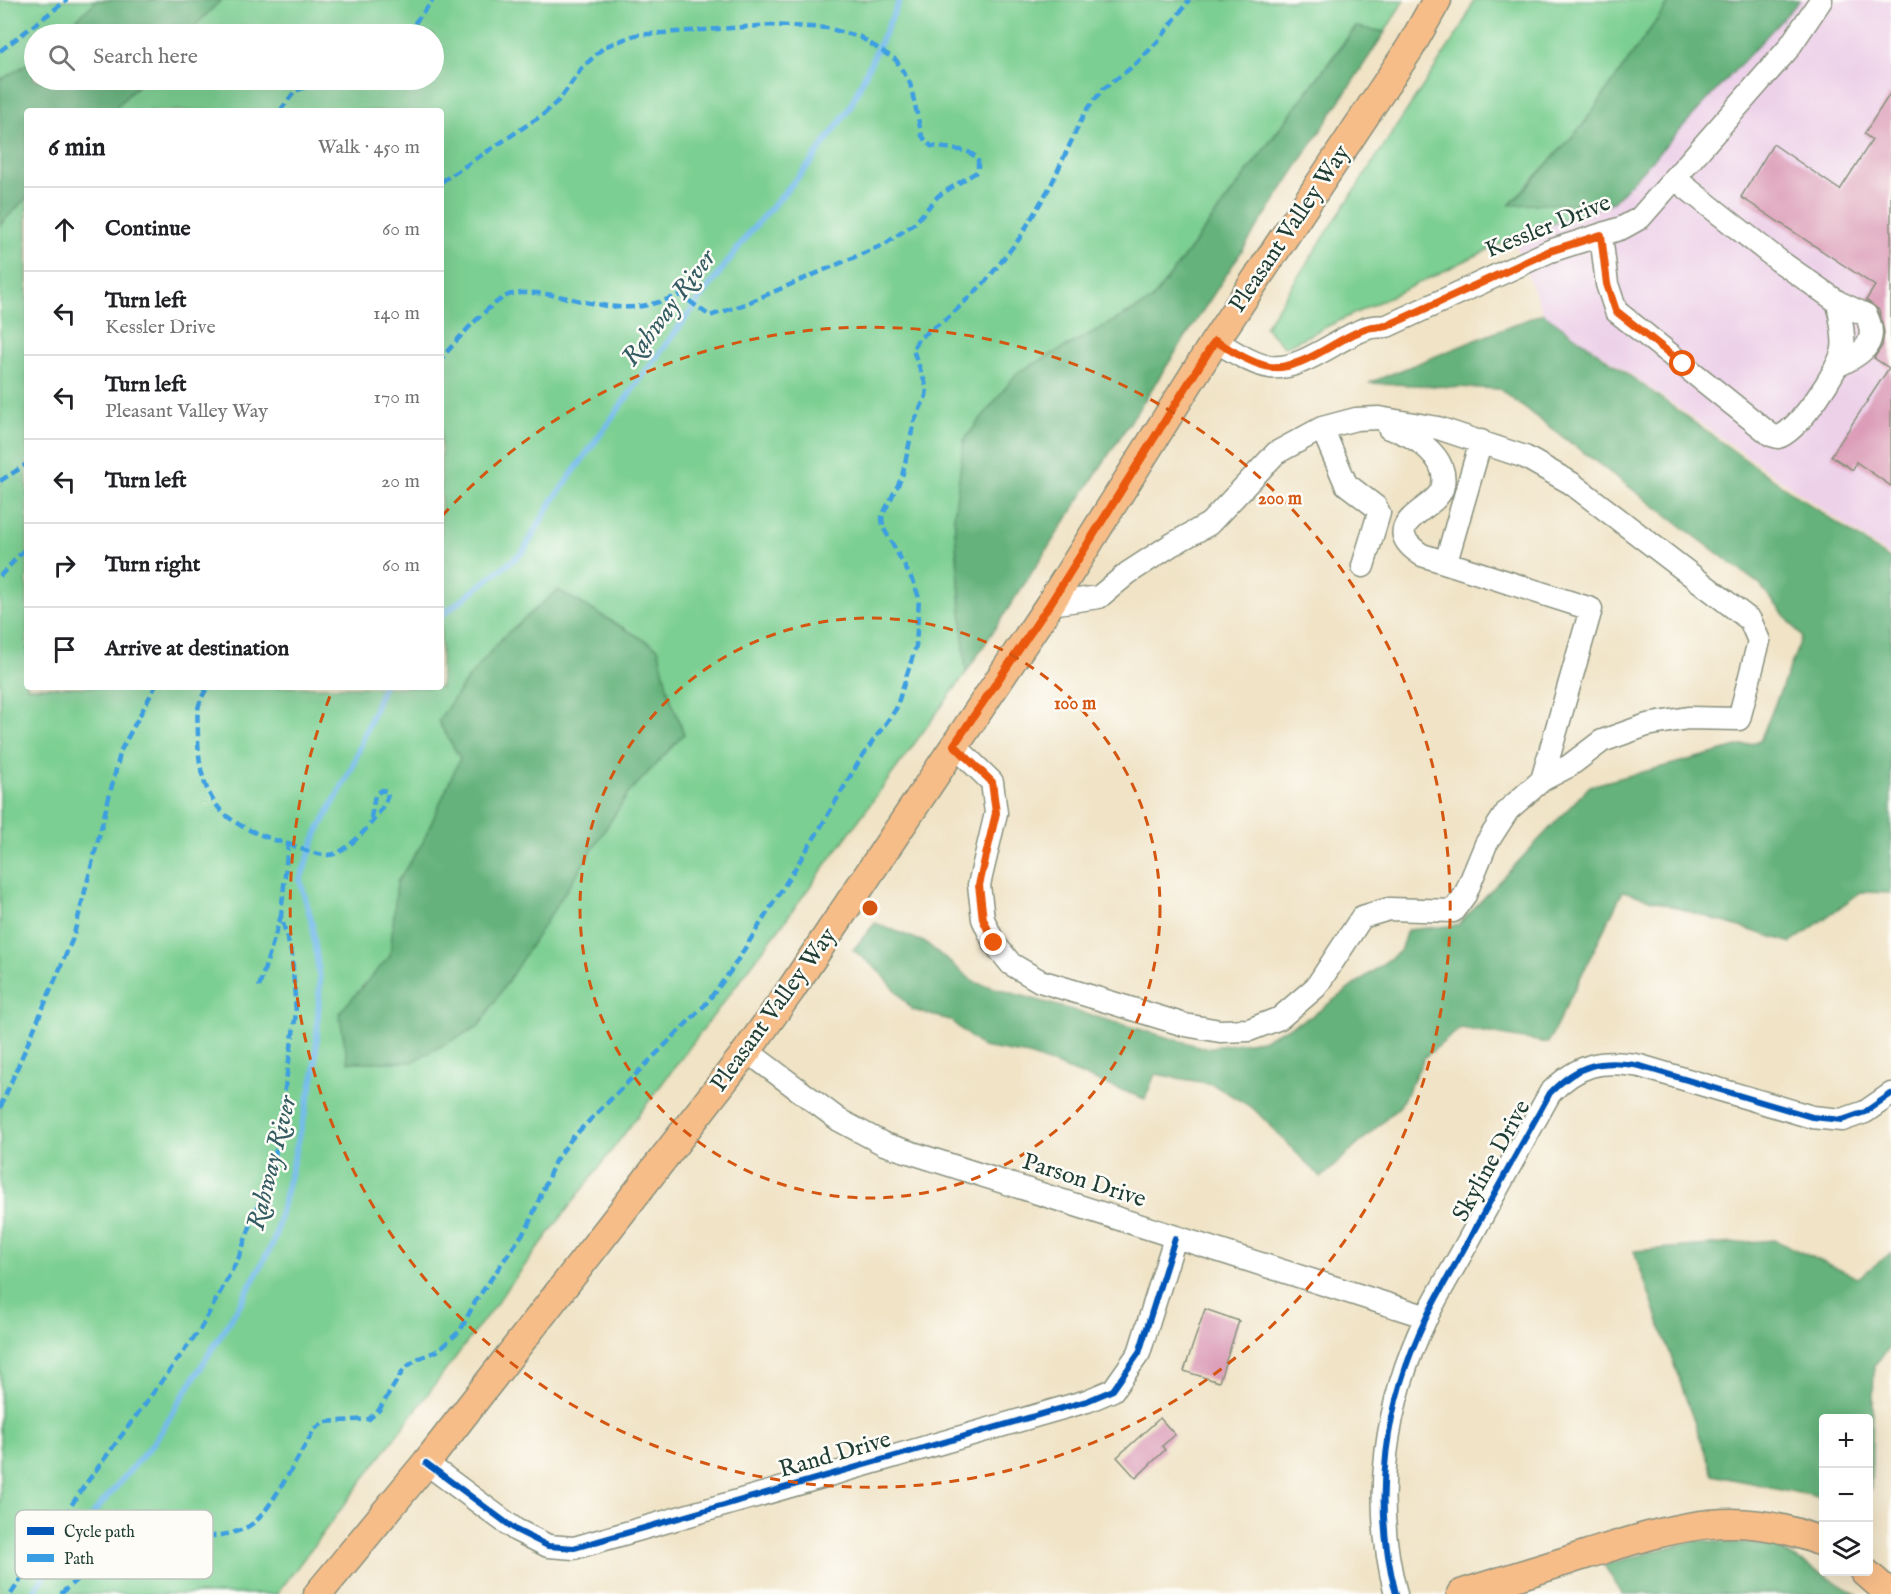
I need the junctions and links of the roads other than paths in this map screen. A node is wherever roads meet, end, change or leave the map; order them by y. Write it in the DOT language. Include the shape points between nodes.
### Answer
graph roads {
  1 [pos="1437,0"];
  2 [pos="1821,0"];
  3 [pos="1674,178"];
  4 [pos="1601,235"];
  5 [pos="1215,341"];
  6 [pos="1356,419"];
  7 [pos="1322,428"];
  8 [pos="1481,441"];
  9 [pos="1446,562"];
  10 [pos="1363,566"];
  11 [pos="1050,604"];
  12 [pos="954,745"];
  13 [pos="1542,780"];
  14 [pos="747,1051"];
  15 [pos="1891,1094"];
  16 [pos="1175,1238"];
  17 [pos="1427,1317"];
  18 [pos="426,1464"];
  19 [pos="1819,1541"];
  20 [pos="1870,1576"];
  21 [pos="318,1594"];
  22 [pos="1396,1594"];
  23 [pos="1461,1594"];
  24 [pos="1890,1594"];
  1 -- 5 [label="main road, Pleasant Valley Way" via="1410,48"];
  2 -- 3 [label="street, Kessler Drive" via="1788,49"];
  3 -- 4 [label="street, Kessler Drive" via="1640,218"];
  3 -- 4 [label="street" via="1838,302 1844,346 1839,365 1791,431 1778,437 1771,435 1616,311 1607,284"];
  4 -- 5 [label="street, Kessler Drive" via="1550,251 1387,326 1369,327 1308,358 1285,365 1270,367 1255,362"];
  5 -- 11 [label="main road, Pleasant Valley Way"];
  6 -- 7 [label="street"];
  6 -- 8 [label="street" via="1379,418 1438,428"];
  6 -- 9 [label="street" via="1398,430 1426,446 1441,466 1442,488 1405,525 1412,548"];
  7 -- 10 [label="street" via="1346,484 1379,513"];
  7 -- 11 [label="street" via="1276,453 1209,524 1128,573 1099,597"];
  8 -- 9 [label="street"];
  8 -- 13 [label="street" via="1525,457 1581,490 1750,620 1759,642 1739,719 1688,718 1647,725 1602,741"];
  9 -- 13 [label="street" via="1591,609"];
  11 -- 12 [label="main road, Pleasant Valley Way"];
  12 -- 13 [label="street" via="992,782 996,813 979,885 983,919 994,943 1011,964 1040,981 1185,1025 1221,1031 1250,1030 1280,1018 1316,987 1362,917 1389,909 1453,911 1465,895 1486,844 1508,810"];
  12 -- 14 [label="main road, Pleasant Valley Way" via="840,920"];
  14 -- 16 [label="street, Parson Drive" via="839,1120 884,1144"];
  14 -- 18 [label="main road, Pleasant Valley Way"];
  15 -- 17 [label="street, Skyline Drive" via="1865,1112 1842,1120 1812,1118 1640,1066 1616,1061 1581,1068 1566,1076 1550,1093"];
  16 -- 17 [label="street, Parson Drive"];
  16 -- 18 [label="street, Rand Drive" via="1138,1353 1113,1390 1088,1401 574,1548 548,1546 516,1530"];
  17 -- 22 [label="street, Skyline Drive" via="1399,1392 1385,1453 1384,1527"];
  18 -- 21 [label="main road, Pleasant Valley Way"];
  19 -- 23 [label="main road" via="1745,1522 1672,1528"];
  20 -- 24 [label="main road"];
}
